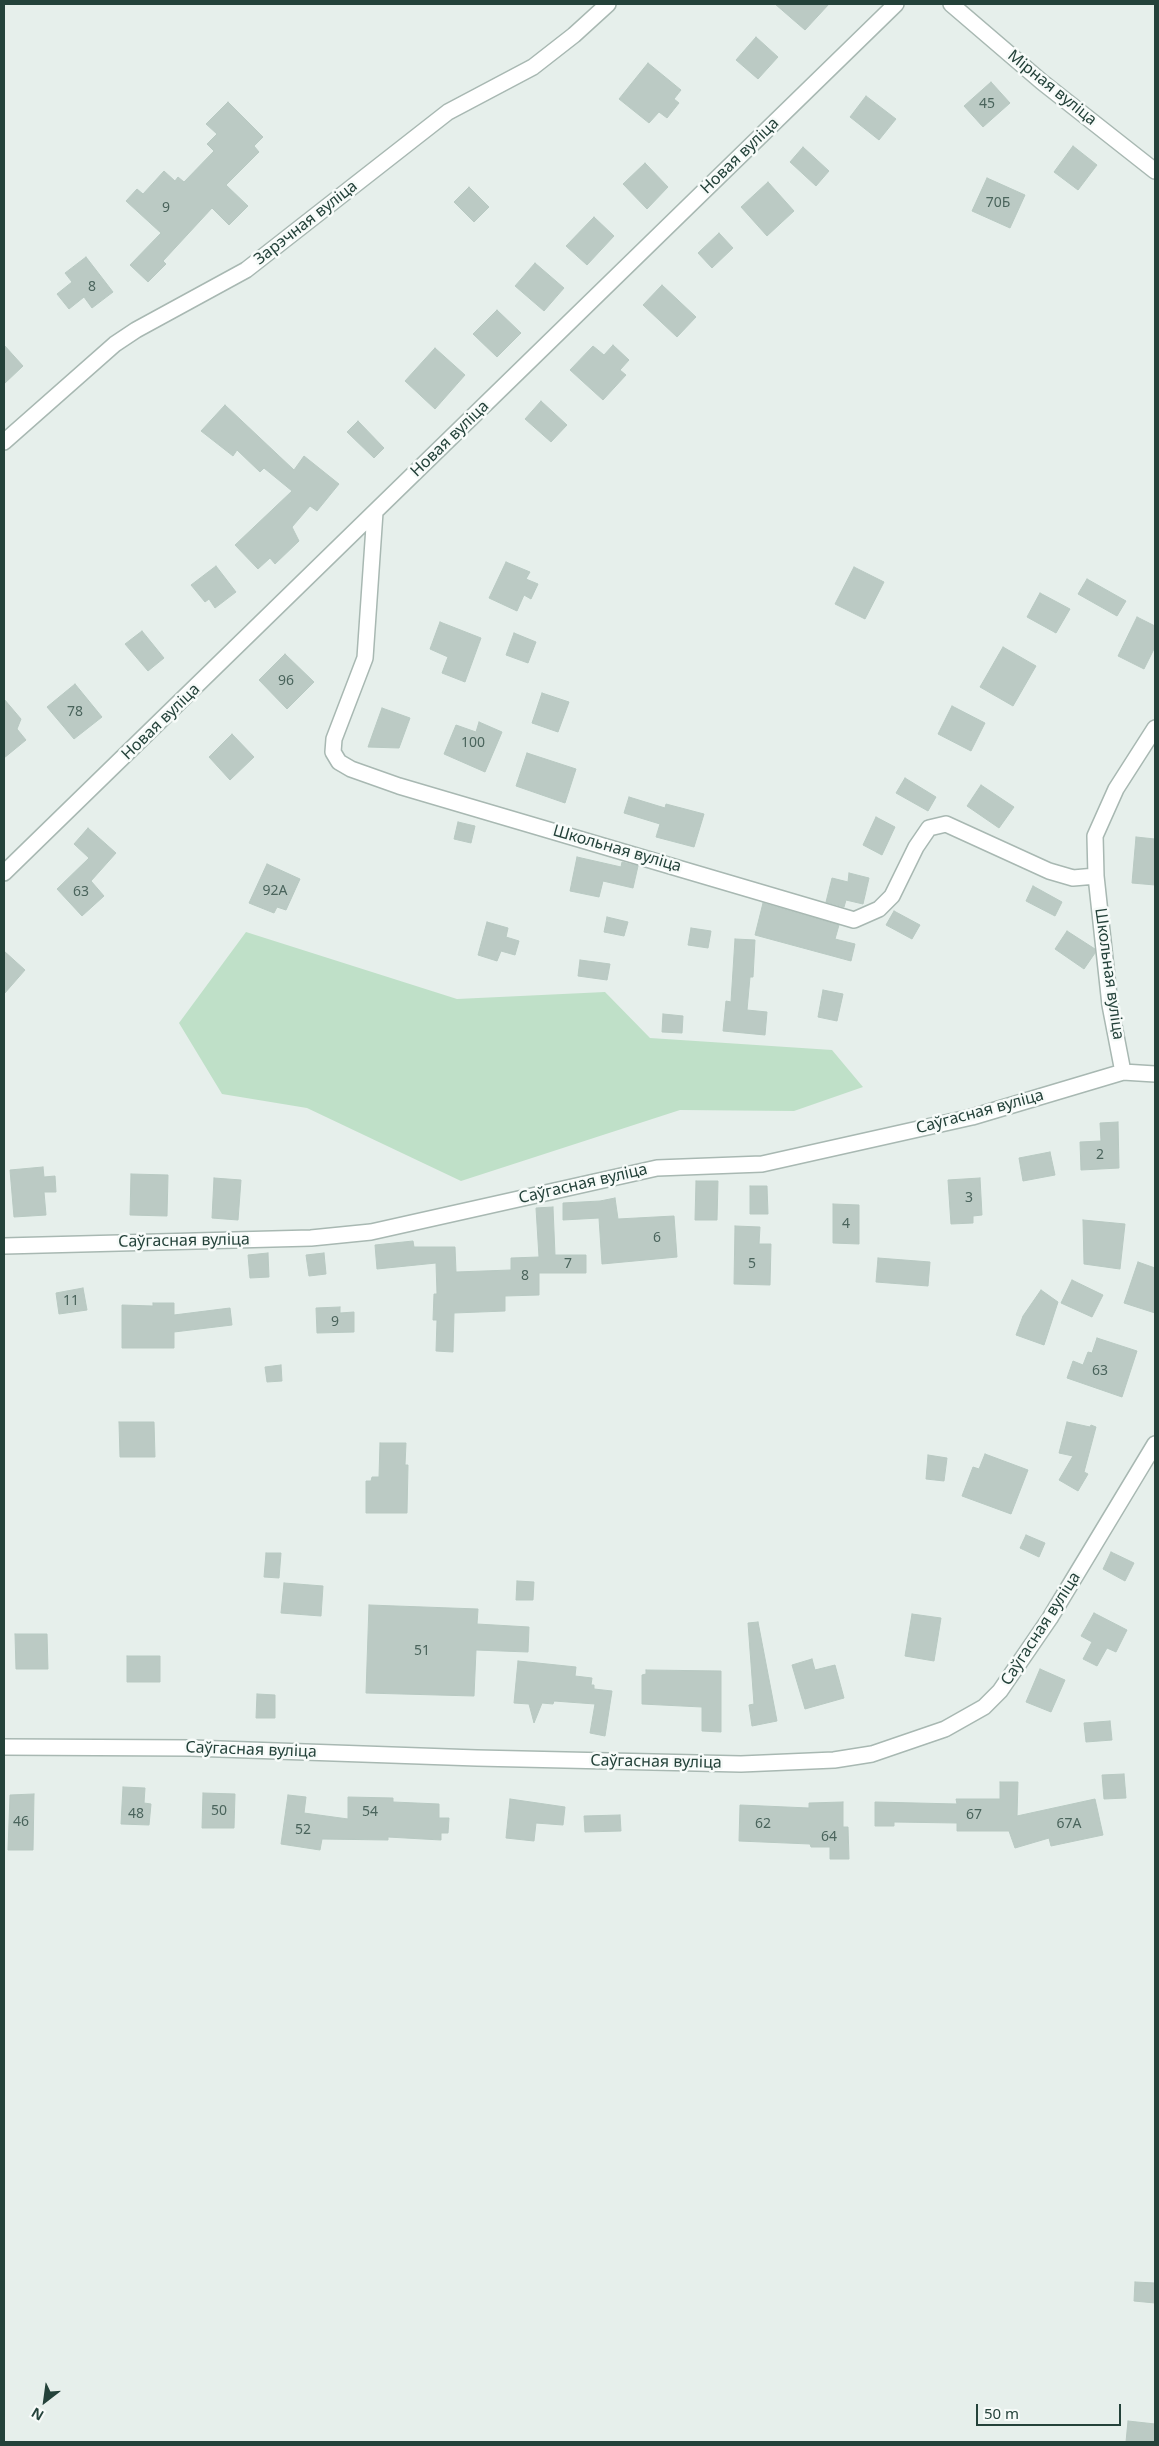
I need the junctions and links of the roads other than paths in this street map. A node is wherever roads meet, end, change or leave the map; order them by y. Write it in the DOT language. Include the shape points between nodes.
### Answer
graph roads {
  1 [pos="608,4"];
  2 [pos="896,4"];
  3 [pos="951,4"];
  4 [pos="1155,170"];
  5 [pos="4,442"];
  6 [pos="375,512"];
  7 [pos="1155,728"];
  8 [pos="4,873"];
  9 [pos="1096,876"];
  10 [pos="1123,1072"];
  11 [pos="1155,1074"];
  12 [pos="4,1246"];
  13 [pos="1155,1444"];
  14 [pos="4,1747"];
  1 -- 5 [label="street, Зарэчная вуліца" via="533,67 448,112 246,270 115,344"];
  2 -- 6 [label="street, Новая вуліца"];
  3 -- 4 [label="street, Мірная вуліца" via="1042,82"];
  6 -- 8 [label="street, Новая вуліца"];
  6 -- 9 [label="street, Школьная вуліца" via="365,658 332,752 339,762 351,769 854,920 879,909 892,896 929,828 946,824 1049,871 1073,878"];
  7 -- 9 [label="street, Школьная вуліца" via="1116,788 1095,836"];
  9 -- 10 [label="street, Школьная вуліца" via="1110,1005"];
  10 -- 11 [label="street, Саўгасная вуліца"];
  10 -- 12 [label="street, Саўгасная вуліца" via="972,1117 762,1164 657,1168 371,1232 311,1238"];
  13 -- 14 [label="street, Саўгасная вуліца" via="1050,1618 1000,1691 984,1707 945,1729 872,1754 834,1760 741,1764 191,1748"];
}
